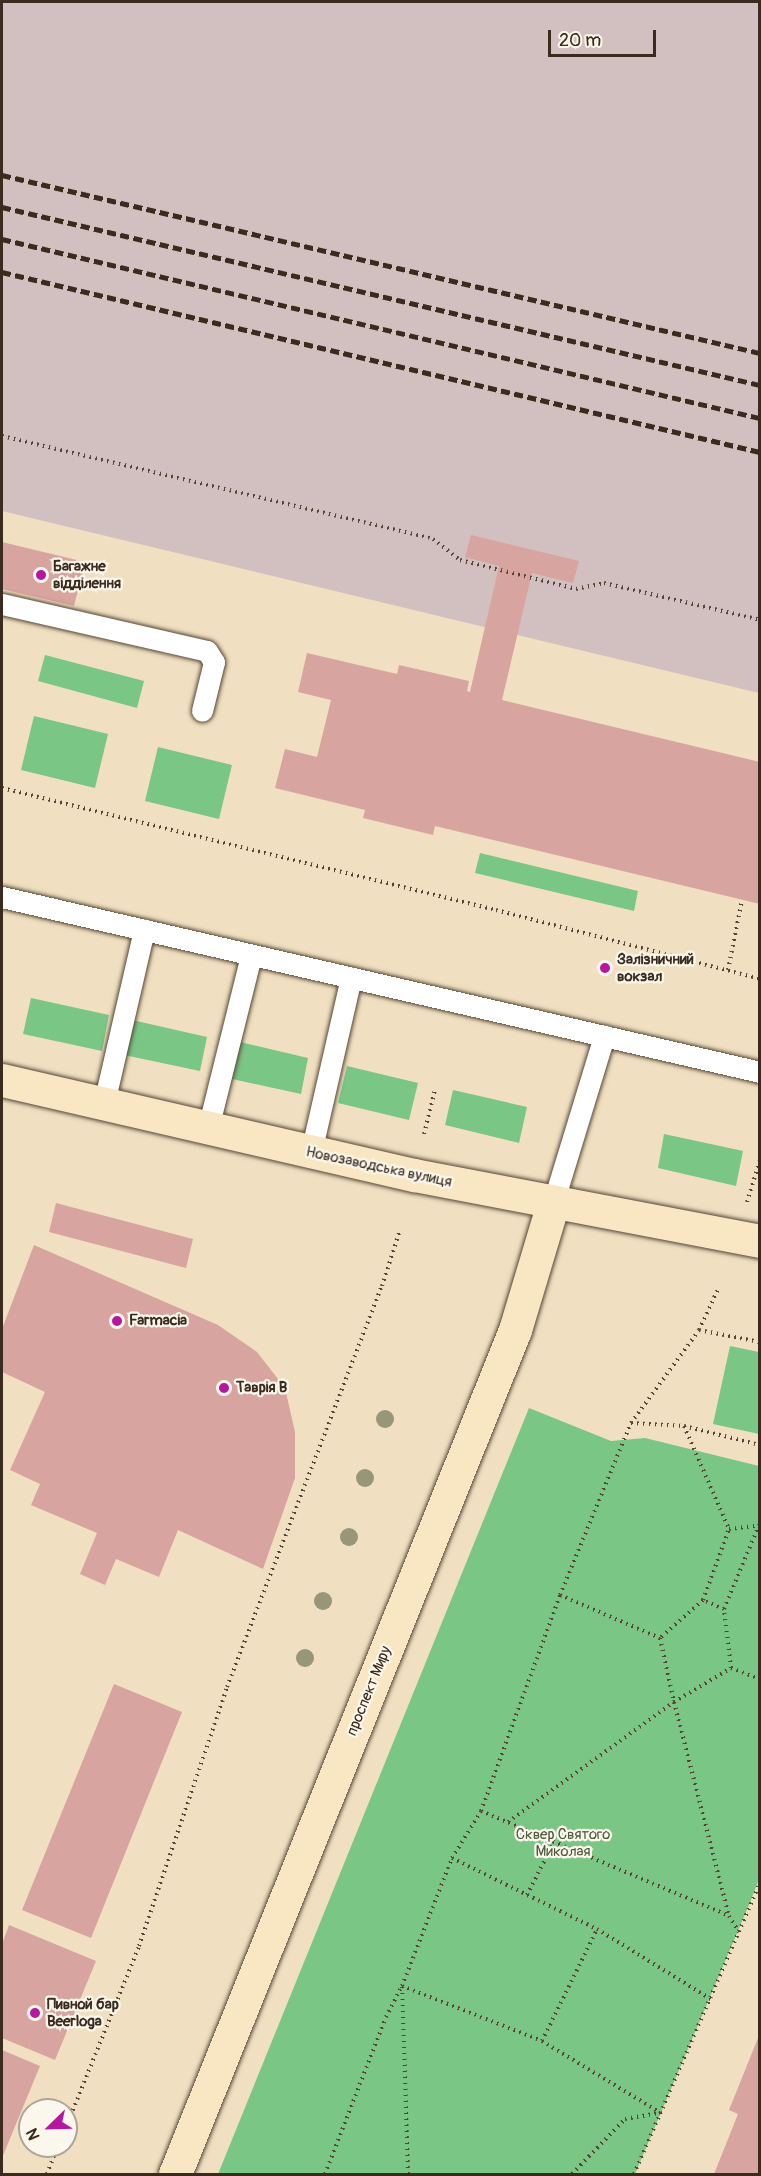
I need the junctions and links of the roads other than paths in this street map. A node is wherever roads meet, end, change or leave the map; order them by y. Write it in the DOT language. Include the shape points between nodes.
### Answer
graph roads {
  1 [pos="2,604"];
  2 [pos="202,711"];
  3 [pos="2,897"];
  4 [pos="144,930"];
  5 [pos="251,955"];
  6 [pos="351,978"];
  7 [pos="604,1036"];
  8 [pos="759,1072"];
  9 [pos="2,1080"];
  10 [pos="104,1103"];
  11 [pos="208,1128"];
  12 [pos="311,1152"];
  13 [pos="553,1203"];
  14 [pos="759,1241"];
  15 [pos="175,2175"];
  1 -- 2 [label="lane" via="207,651 214,662"];
  3 -- 4 [label="lane"];
  4 -- 5 [label="lane"];
  4 -- 10 [label="lane"];
  5 -- 6 [label="lane"];
  5 -- 11 [label="lane"];
  6 -- 7 [label="lane"];
  6 -- 12 [label="lane"];
  7 -- 8 [label="lane"];
  7 -- 13 [label="lane"];
  9 -- 10 [label="main road, Новозаводська вулиця"];
  10 -- 11 [label="main road, Новозаводська вулиця"];
  11 -- 12 [label="main road, Новозаводська вулиця"];
  12 -- 13 [label="main road, Новозаводська вулиця"];
  13 -- 14 [label="main road, Новозаводська вулиця"];
  13 -- 15 [label="main road, проспект Миру" via="515,1330"];
}
